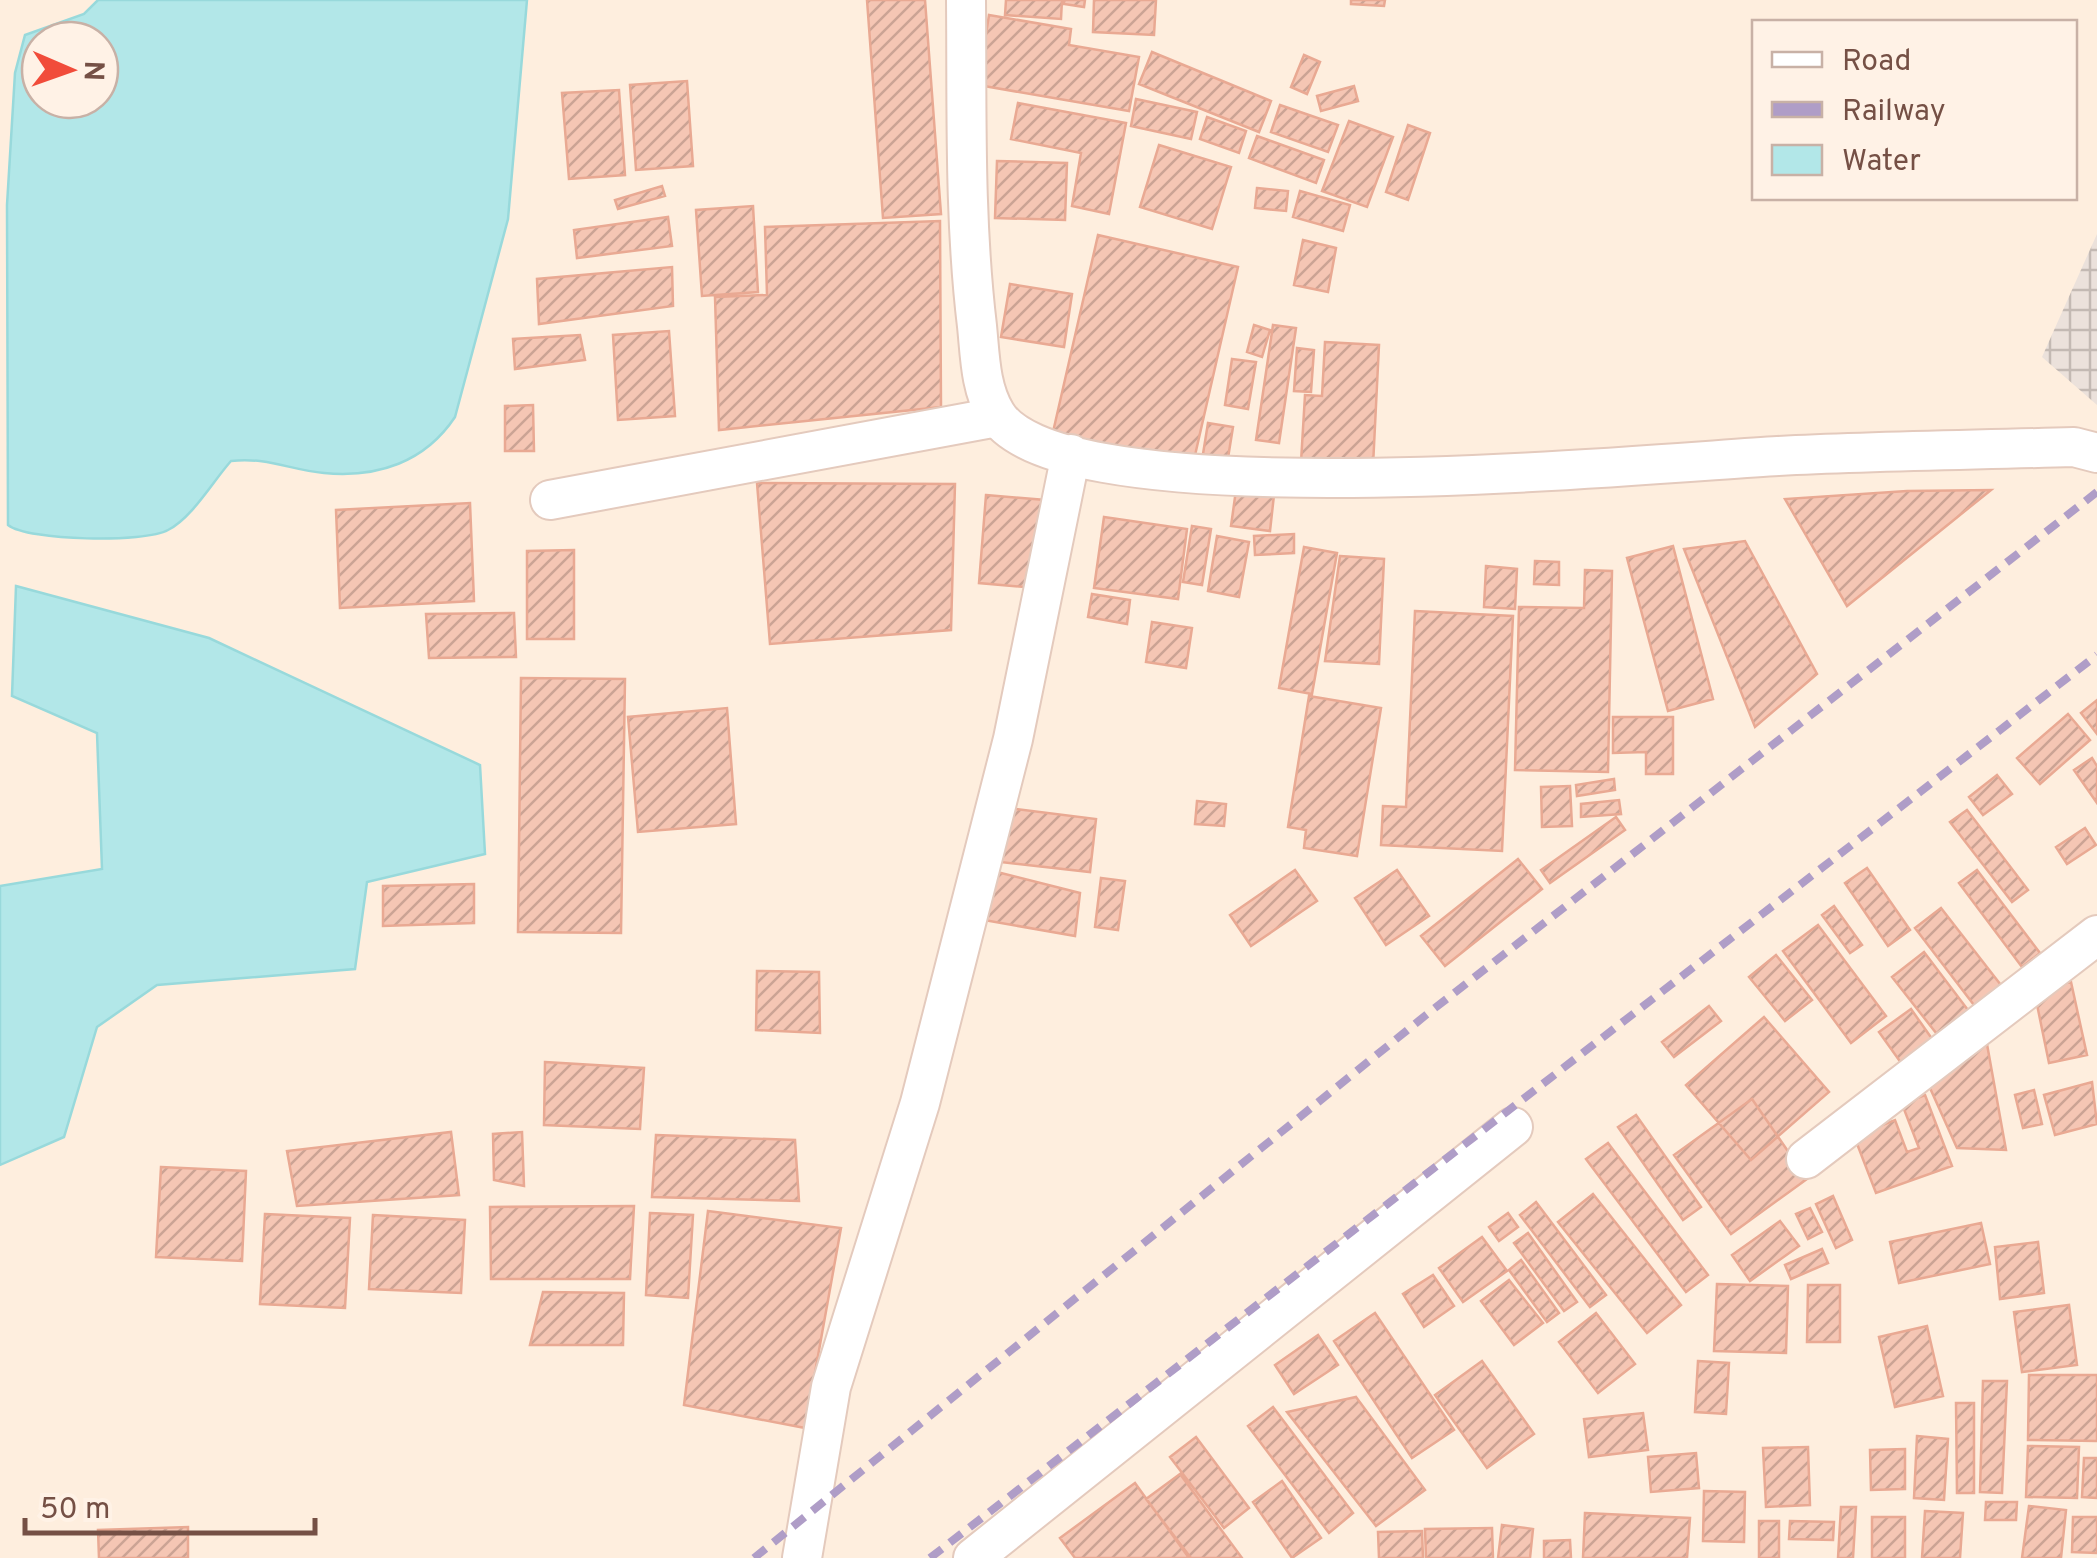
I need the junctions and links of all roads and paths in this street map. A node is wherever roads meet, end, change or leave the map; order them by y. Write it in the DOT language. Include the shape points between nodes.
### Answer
graph roads {
  1 [pos="966,0"];
  2 [pos="997,418"];
  3 [pos="2097,453"];
  4 [pos="1071,454"];
  5 [pos="550,500"];
  6 [pos="2097,935"];
  7 [pos="1513,1127"];
  8 [pos="1806,1160"];
  9 [pos="802,1558"];
  10 [pos="973,1558"];
  1 -- 2 [label="street" via="969,255 984,387"];
  2 -- 4 [label="street" via="1027,439"];
  2 -- 5 [label="street"];
  3 -- 4 [label="street" via="2074,447 1784,456 1344,480 1217,476"];
  4 -- 9 [label="street" via="1013,738 920,1103 830,1386"];
  6 -- 8 [label="street"];
  7 -- 10 [label="street"];
}
